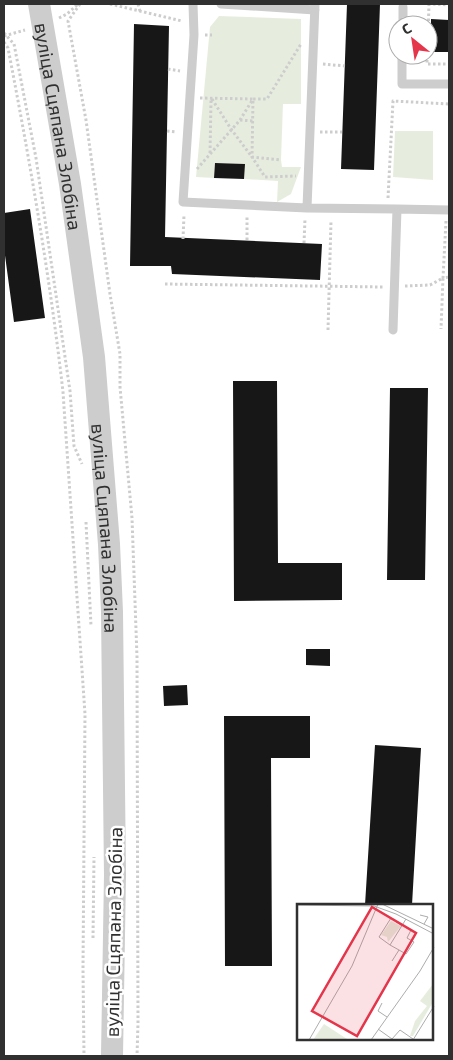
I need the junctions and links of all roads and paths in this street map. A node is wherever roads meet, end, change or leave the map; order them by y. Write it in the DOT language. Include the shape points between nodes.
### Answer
graph roads {
  1 [pos="39,4"];
  2 [pos="110,4"];
  3 [pos="138,4"];
  4 [pos="193,4"];
  5 [pos="222,4"];
  6 [pos="433,4"];
  7 [pos="449,5"];
  8 [pos="315,7"];
  9 [pos="403,7"];
  10 [pos="140,11"];
  11 [pos="403,15"];
  12 [pos="187,22"];
  13 [pos="314,23"];
  14 [pos="4,33"];
  15 [pos="194,35"];
  16 [pos="212,35"];
  17 [pos="4,42"];
  18 [pos="321,64"];
  19 [pos="402,65"];
  20 [pos="345,66"];
  21 [pos="168,69"];
  22 [pos="185,71"];
  23 [pos="449,84"];
  24 [pos="211,98"];
  25 [pos="253,99"];
  26 [pos="449,104"];
  27 [pos="240,120"];
  28 [pos="253,121"];
  29 [pos="231,129"];
  30 [pos="167,131"];
  31 [pos="180,132"];
  32 [pos="318,132"];
  33 [pos="342,132"];
  34 [pos="210,154"];
  35 [pos="252,157"];
  36 [pos="281,160"];
  37 [pos="197,170"];
  38 [pos="308,175"];
  39 [pos="388,198"];
  40 [pos="307,208"];
  41 [pos="397,209"];
  42 [pos="448,210"];
  43 [pos="177,214"];
  44 [pos="184,215"];
  45 [pos="193,215"];
  46 [pos="238,216"];
  47 [pos="296,219"];
  48 [pos="305,220"];
  49 [pos="314,220"];
  50 [pos="323,220"];
  51 [pos="184,238"];
  52 [pos="246,240"];
  53 [pos="304,243"];
  54 [pos="449,277"];
  55 [pos="165,284"];
  56 [pos="330,286"];
  57 [pos="328,330"];
  58 [pos="393,330"];
  59 [pos="84,466"];
  60 [pos="86,515"];
  61 [pos="92,631"];
  62 [pos="94,848"];
  63 [pos="93,947"];
  64 [pos="84,1056"];
  65 [pos="112,1056"];
  1 -- 65 [label="street, вуліца Сцяпана Злобіна" via="70,184 94,356 109,544 115,876"];
  2 -- 10 [label="path"];
  3 -- 10 [label="path"];
  4 -- 15 [label="lane"];
  5 -- 8 [label="lane"];
  6 -- 7 [label="path"];
  8 -- 13 [label="lane"];
  9 -- 11 [label="lane"];
  10 -- 12 [label="path"];
  13 -- 25 [label="path" via="267,99"];
  13 -- 38 [label="lane"];
  14 -- 59 [label="path" via="14,44 36,158 70,391 74,446"];
  15 -- 16 [label="path"];
  15 -- 40 [label="lane" via="183,202"];
  17 -- 64 [label="path" via="8,48 29,159 63,392 85,714"];
  18 -- 20 [label="path"];
  19 -- 23 [label="lane" via="402,84"];
  21 -- 22 [label="path"];
  24 -- 25 [label="path"];
  24 -- 29 [label="path"];
  24 -- 34 [label="path"];
  25 -- 27 [label="path"];
  25 -- 28 [label="path"];
  26 -- 39 [label="path" via="393,101"];
  27 -- 28 [label="path"];
  27 -- 29 [label="path"];
  28 -- 35 [label="path"];
  29 -- 34 [label="path"];
  29 -- 35 [label="path"];
  30 -- 31 [label="path"];
  32 -- 33 [label="path"];
  34 -- 37 [label="path"];
  35 -- 36 [label="path"];
  35 -- 38 [label="path" via="265,177"];
  38 -- 40 [label="lane"];
  40 -- 41 [label="lane"];
  40 -- 48 [label="path"];
  41 -- 42 [label="lane"];
  41 -- 58 [label="lane"];
  42 -- 54 [label="path" via="443,278"];
  43 -- 44 [label="path"];
  44 -- 45 [label="path"];
  44 -- 51 [label="path"];
  46 -- 52 [label="path" via="247,217"];
  47 -- 48 [label="path"];
  48 -- 49 [label="path"];
  48 -- 53 [label="path"];
  50 -- 56 [label="path" via="332,221"];
  55 -- 56 [label="path"];
  56 -- 57 [label="path"];
  60 -- 61 [label="path"];
  62 -- 63 [label="path"];
}
